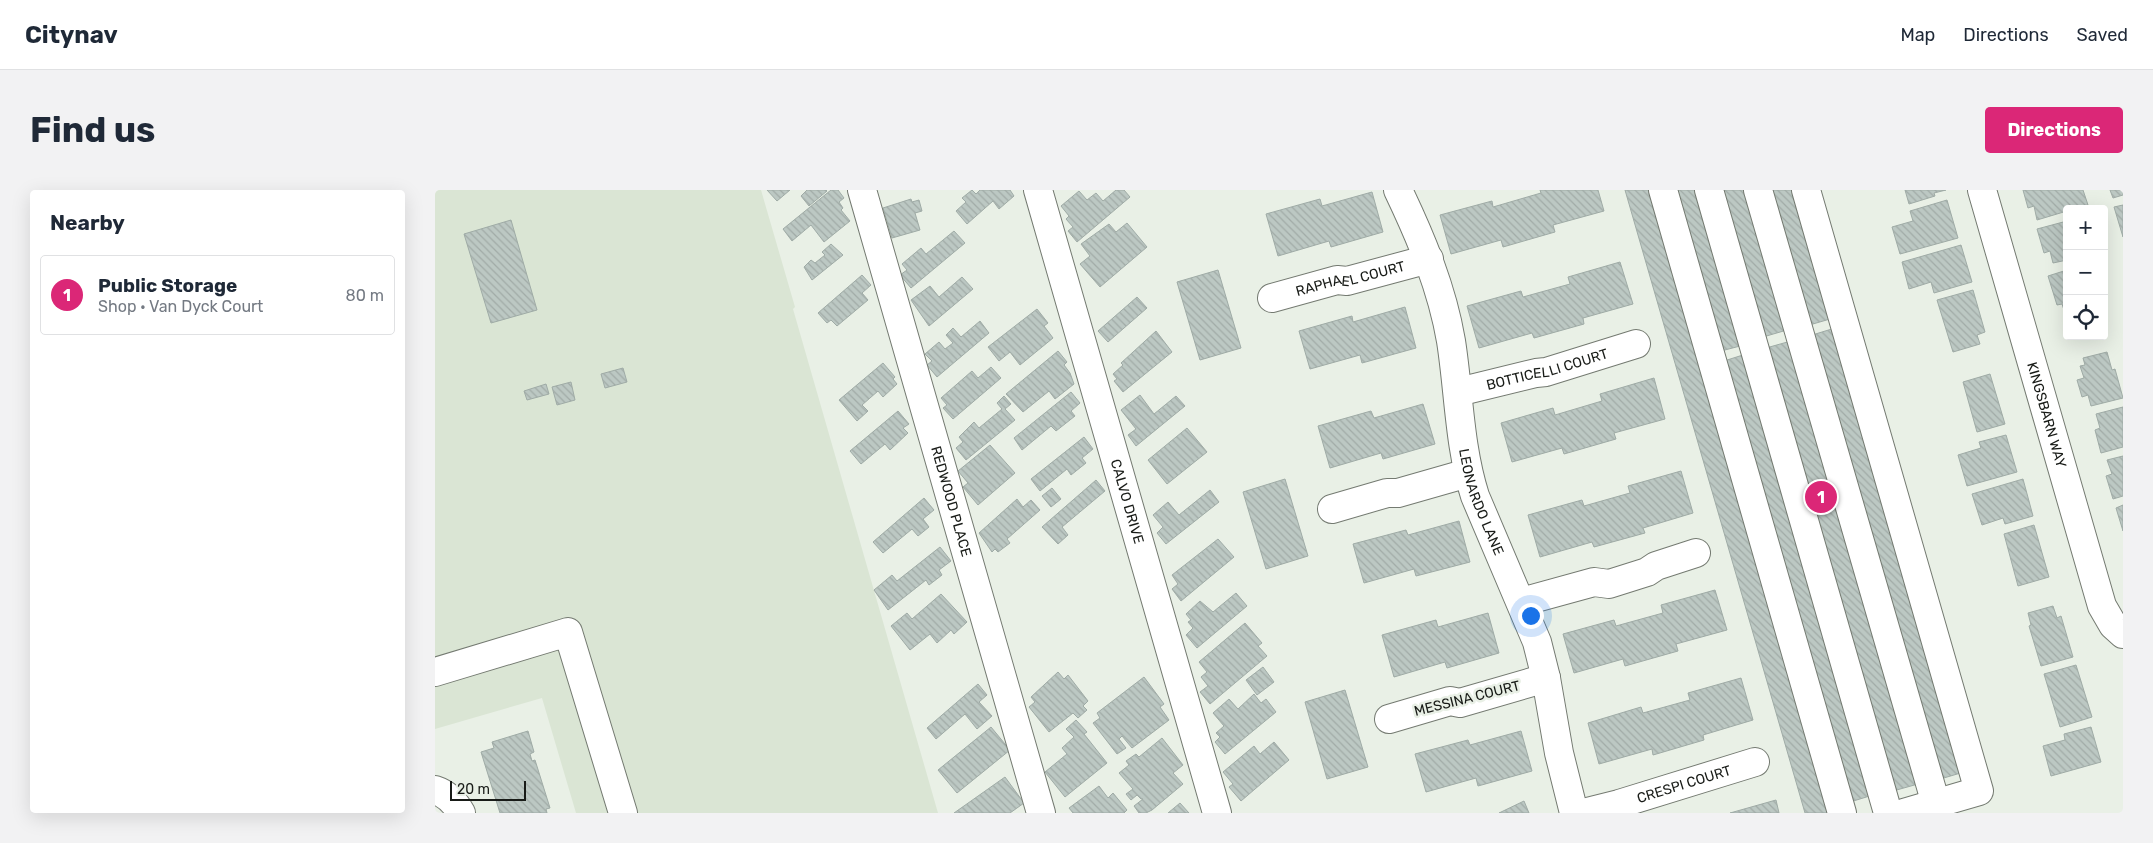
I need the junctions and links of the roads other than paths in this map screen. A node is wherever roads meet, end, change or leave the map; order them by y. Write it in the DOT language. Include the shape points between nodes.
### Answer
graph roads {
  1 [pos="862,190"];
  2 [pos="1038,190"];
  3 [pos="1398,190"];
  4 [pos="1663,190"];
  5 [pos="1709,190"];
  6 [pos="1758,190"];
  7 [pos="1806,190"];
  8 [pos="1982,190"];
  9 [pos="1429,259"];
  10 [pos="1272,298"];
  11 [pos="1636,344"];
  12 [pos="1457,392"];
  13 [pos="1468,474"];
  14 [pos="1332,509"];
  15 [pos="1696,553"];
  16 [pos="1521,602"];
  17 [pos="2123,634"];
  18 [pos="435,672"];
  19 [pos="1546,678"];
  20 [pos="1389,719"];
  21 [pos="1755,762"];
  22 [pos="436,790"];
  23 [pos="1936,804"];
  24 [pos="461,813"];
  25 [pos="623,813"];
  26 [pos="1041,813"];
  27 [pos="1217,813"];
  28 [pos="1574,813"];
  29 [pos="1583,813"];
  30 [pos="1842,813"];
  31 [pos="1888,813"];
  32 [pos="1904,813"];
  1 -- 26 [label="street, REDWOOD PLACE"];
  2 -- 27 [label="street, CALVO DRIVE"];
  3 -- 9 [label="street, LEONARDO LANE"];
  4 -- 30 [label="street"];
  5 -- 31 [label="street"];
  6 -- 23 [label="street"];
  7 -- 23 [label="street" via="1979,791"];
  8 -- 17 [label="street, KINGSBARN WAY" via="2102,606 2113,625"];
  9 -- 10 [label="street, RAPHAEL COURT" via="1347,282 1337,280"];
  9 -- 12 [label="street, LEONARDO LANE" via="1451,340"];
  11 -- 12 [label="street, BOTTICELLI COURT" via="1546,372"];
  12 -- 13 [label="street, LEONARDO LANE"];
  13 -- 14 [label="street"];
  13 -- 16 [label="street, LEONARDO LANE"];
  15 -- 16 [label="street" via="1609,584 1594,582"];
  16 -- 19 [label="street, LEONARDO LANE" via="1537,642"];
  18 -- 25 [label="street" via="569,632"];
  19 -- 20 [label="street, MESSINA COURT"];
  19 -- 28 [label="street, LEONARDO LANE" via="1559,753"];
  21 -- 29 [label="street, CRESPI COURT"];
  22 -- 24 [label="street" via="456,804"];
  23 -- 32 [label="street"];
}
